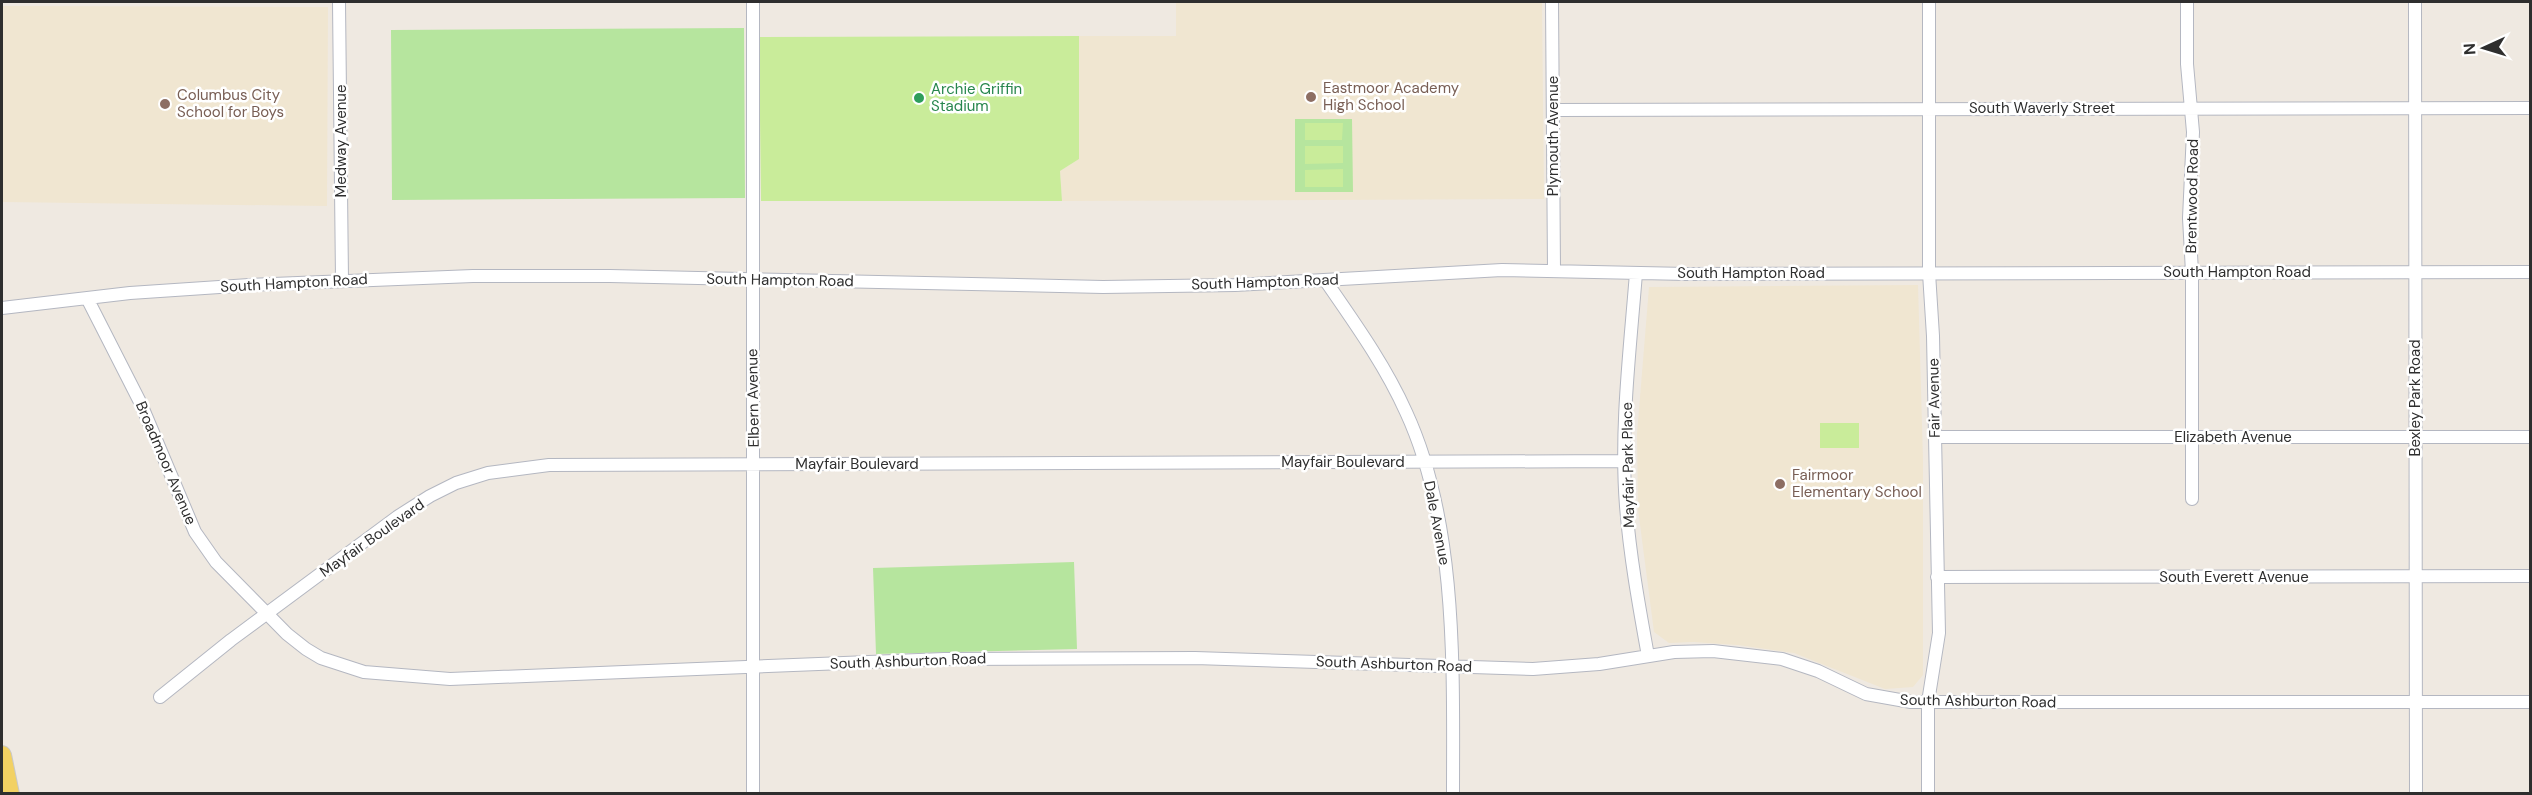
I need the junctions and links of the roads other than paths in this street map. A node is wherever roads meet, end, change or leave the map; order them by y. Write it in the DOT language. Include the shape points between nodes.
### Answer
graph roads {
  1 [pos="339,2"];
  2 [pos="753,2"];
  3 [pos="1552,2"];
  4 [pos="1929,2"];
  5 [pos="2187,2"];
  6 [pos="2415,2"];
  7 [pos="1929,108"];
  8 [pos="2192,108"];
  9 [pos="2415,108"];
  10 [pos="2530,108"];
  11 [pos="1553,110"];
  12 [pos="1554,270"];
  13 [pos="2192,272"];
  14 [pos="2415,272"];
  15 [pos="2530,272"];
  16 [pos="1636,273"];
  17 [pos="1929,273"];
  18 [pos="752,279"];
  19 [pos="342,280"];
  20 [pos="1325,280"];
  21 [pos="87,298"];
  22 [pos="2,308"];
  23 [pos="2530,436"];
  24 [pos="1935,437"];
  25 [pos="2191,437"];
  26 [pos="2415,437"];
  27 [pos="1626,461"];
  28 [pos="1424,462"];
  29 [pos="754,464"];
  30 [pos="2192,499"];
  31 [pos="2530,576"];
  32 [pos="1937,577"];
  33 [pos="2414,577"];
  34 [pos="267,614"];
  35 [pos="1648,656"];
  36 [pos="753,666"];
  37 [pos="1451,666"];
  38 [pos="160,697"];
  39 [pos="1928,702"];
  40 [pos="2415,702"];
  41 [pos="2530,702"];
  42 [pos="2,755"];
  43 [pos="10,794"];
  44 [pos="753,794"];
  45 [pos="1454,794"];
  46 [pos="1929,794"];
  47 [pos="2416,794"];
  1 -- 19 [label="street, Medway Avenue"];
  2 -- 18 [label="street, Elbern Avenue"];
  3 -- 11 [label="street, Plymouth Avenue"];
  4 -- 7 [label="street, Fair Avenue"];
  5 -- 8 [label="street, Brentwood Road"];
  6 -- 9 [label="street, Bexley Park Road"];
  7 -- 8 [label="street, South Waverly Street"];
  7 -- 11 [label="street, South Waverly Street"];
  7 -- 17 [label="street, Fair Avenue"];
  8 -- 9 [label="street, South Waverly Street"];
  8 -- 13 [label="street, Brentwood Road"];
  9 -- 10 [label="street, South Waverly Street"];
  9 -- 14 [label="street, Bexley Park Road"];
  11 -- 12 [label="street, Plymouth Avenue"];
  12 -- 16 [label="street, South Hampton Road"];
  12 -- 20 [label="street, South Hampton Road"];
  13 -- 14 [label="street, South Hampton Road"];
  13 -- 17 [label="street, South Hampton Road"];
  13 -- 25 [label="street, Brentwood Road"];
  14 -- 15 [label="street, South Hampton Road"];
  14 -- 26 [label="street, Bexley Park Road"];
  16 -- 17 [label="street, South Hampton Road"];
  16 -- 27 [label="street, Mayfair Park Place" via="1626,398"];
  17 -- 24 [label="street, Fair Avenue"];
  18 -- 19 [label="street, South Hampton Road" via="473,276"];
  18 -- 20 [label="street, South Hampton Road" via="1035,287"];
  18 -- 29 [label="street, Elbern Avenue"];
  19 -- 21 [label="street, South Hampton Road"];
  20 -- 28 [label="street, Dale Avenue" via="1390,379"];
  21 -- 22 [label="street, South Hampton Road"];
  21 -- 34 [label="street, Broadmoor Avenue" via="141,404 195,532 216,562"];
  23 -- 26 [label="street, Elizabeth Avenue"];
  24 -- 25 [label="street, Elizabeth Avenue"];
  24 -- 32 [label="street, Fair Avenue"];
  25 -- 26 [label="street, Elizabeth Avenue"];
  25 -- 30 [label="street, Brentwood Road"];
  26 -- 33 [label="street, Bexley Park Road"];
  27 -- 28 [label="street, Mayfair Boulevard"];
  27 -- 35 [label="street, Mayfair Park Place" via="1632,562"];
  28 -- 29 [label="street, Mayfair Boulevard"];
  28 -- 37 [label="street, Dale Avenue" via="1446,561"];
  29 -- 34 [label="street, Mayfair Boulevard" via="549,465 488,473 456,483 405,512"];
  29 -- 36 [label="street, Elbern Avenue"];
  31 -- 33 [label="street, South Everett Avenue"];
  32 -- 33 [label="street, South Everett Avenue"];
  32 -- 39 [label="street, Fair Avenue" via="1939,633"];
  33 -- 40 [label="street, Bexley Park Road"];
  34 -- 36 [label="street, South Ashburton Road" via="321,658 383,675 450,679"];
  34 -- 38 [label="street, Mayfair Boulevard"];
  35 -- 37 [label="street, South Ashburton Road" via="1543,669"];
  35 -- 39 [label="street, South Ashburton Road" via="1713,651 1769,657 1818,671 1866,694"];
  36 -- 37 [label="street, South Ashburton Road" via="944,659 1183,658"];
  36 -- 44 [label="street, Elbern Avenue"];
  37 -- 45 [label="street, Dale Avenue"];
  39 -- 40 [label="street, South Ashburton Road"];
  39 -- 46 [label="street, Fair Avenue"];
  40 -- 41 [label="street, South Ashburton Road"];
  40 -- 47 [label="street, Bexley Park Road"];
  42 -- 43 [label="main road"];
}
